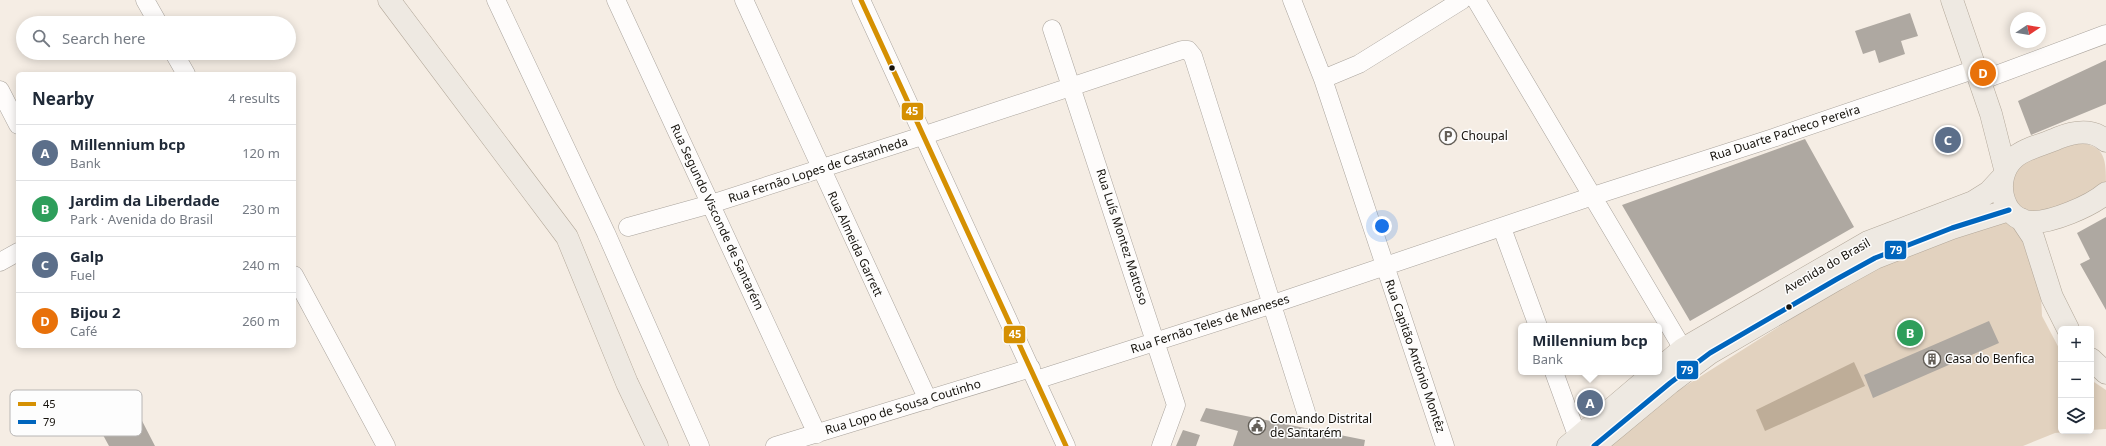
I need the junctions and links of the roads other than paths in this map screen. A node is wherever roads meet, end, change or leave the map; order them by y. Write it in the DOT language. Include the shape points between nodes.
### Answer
graph roads {
  1 [pos="145,0"];
  2 [pos="389,0"];
  3 [pos="496,0"];
  4 [pos="616,0"];
  5 [pos="744,0"];
  6 [pos="861,0"];
  7 [pos="1462,0"];
  8 [pos="1476,0"];
  9 [pos="1952,0"];
  10 [pos="1292,2"];
  11 [pos="154,16"];
  12 [pos="1052,29"];
  13 [pos="2106,34"];
  14 [pos="178,60"];
  15 [pos="185,72"];
  16 [pos="1978,75"];
  17 [pos="1323,79"];
  18 [pos="1072,87"];
  19 [pos="0,90"];
  20 [pos="1991,114"];
  21 [pos="16,121"];
  22 [pos="922,136"];
  23 [pos="2105,138"];
  24 [pos="2023,151"];
  25 [pos="820,169"];
  26 [pos="2003,174"];
  27 [pos="2106,192"];
  28 [pos="1593,196"];
  29 [pos="711,204"];
  30 [pos="2015,215"];
  31 [pos="628,227"];
  32 [pos="1502,228"];
  33 [pos="16,253"];
  34 [pos="0,262"];
  35 [pos="1384,267"];
  36 [pos="296,279"];
  37 [pos="1273,304"];
  38 [pos="1537,323"];
  39 [pos="2066,326"];
  40 [pos="1156,342"];
  41 [pos="1683,349"];
  42 [pos="2094,362"];
  43 [pos="1662,366"];
  44 [pos="2106,373"];
  45 [pos="1033,374"];
  46 [pos="1555,375"];
  47 [pos="1652,375"];
  48 [pos="928,400"];
  49 [pos="1306,412"];
  50 [pos="817,434"];
  51 [pos="1580,444"];
  52 [pos="386,446"];
  53 [pos="657,446"];
  54 [pos="700,446"];
  55 [pos="775,446"];
  56 [pos="1066,446"];
  57 [pos="1161,446"];
  58 [pos="1445,446"];
  1 -- 11 [label="street"];
  2 -- 53 [label="main road" via="567,237 627,383"];
  3 -- 54 [label="street" via="606,233"];
  4 -- 29 [label="street, Rua Segundo Visconde de Santarém"];
  5 -- 25 [label="street, Rua Almeida Garrett"];
  6 -- 22 [label="street"];
  7 -- 17 [label="street" via="1359,64"];
  8 -- 28 [label="street"];
  9 -- 16 [label="main road"];
  10 -- 17 [label="street, Rua Capitão António Montêz"];
  12 -- 18 [label="street, Rua Luís Montez Mattoso"];
  13 -- 16 [label="street, Rua Duarte Pacheco Pereira"];
  14 -- 15 [label="street"];
  16 -- 20 [label="main road"];
  16 -- 28 [label="street, Rua Duarte Pacheco Pereira"];
  17 -- 35 [label="street, Rua Capitão António Montêz"];
  18 -- 22 [label="street, Rua Fernão Lopes de Castanheda"];
  18 -- 37 [label="street, Rua Fernão Lopes de Castanheda" via="1188,50 1193,56"];
  18 -- 40 [label="street, Rua Luís Montez Mattoso"];
  19 -- 21 [label="street"];
  20 -- 24 [label="main road" via="2007,138"];
  20 -- 26 [label="main road"];
  22 -- 25 [label="street, Rua Fernão Lopes de Castanheda"];
  22 -- 45 [label="street"];
  23 -- 24 [label="main road" via="2077,132"];
  24 -- 26 [label="main road, Avenida do Brasil" via="2013,159"];
  25 -- 29 [label="street, Rua Fernão Lopes de Castanheda"];
  25 -- 48 [label="street, Rua Almeida Garrett"];
  26 -- 30 [label="main road" via="2004,200"];
  26 -- 41 [label="main road, Avenida do Brasil" via="1989,192 1973,202 1868,242"];
  27 -- 30 [label="main road" via="2097,200 2059,216 2039,221"];
  28 -- 32 [label="street, Rua Duarte Pacheco Pereira"];
  28 -- 41 [label="street"];
  29 -- 31 [label="street, Rua Fernão Lopes de Castanheda"];
  29 -- 50 [label="street, Rua Segundo Visconde de Santarém"];
  30 -- 39 [label="main road" via="2033,237 2052,297"];
  30 -- 51 [label="main road, Avenida do Brasil" via="1952,228 1875,258 1710,353"];
  32 -- 35 [label="street, Rua Fernão Teles de Meneses"];
  32 -- 38 [label="street"];
  33 -- 34 [label="street"];
  35 -- 37 [label="street, Rua Fernão Teles de Meneses"];
  35 -- 58 [label="street, Rua Capitão António Montêz"];
  36 -- 52 [label="street"];
  37 -- 40 [label="street, Rua Fernão Teles de Meneses"];
  37 -- 49 [label="street"];
  40 -- 45 [label="street, Rua Fernão Teles de Meneses"];
  40 -- 57 [label="street, Rua Luís Montez Mattoso" via="1176,405"];
  41 -- 43 [label="main road, Avenida do Brasil"];
  42 -- 44 [label="main road"];
  45 -- 48 [label="street, Rua Lopo de Sousa Coutinho"];
  45 -- 56 [label="street"];
  46 -- 51 [label="street"];
  47 -- 51 [label="main road"];
  48 -- 50 [label="street, Rua Lopo de Sousa Coutinho"];
  50 -- 55 [label="street, Rua Lopo de Sousa Coutinho"];
}
